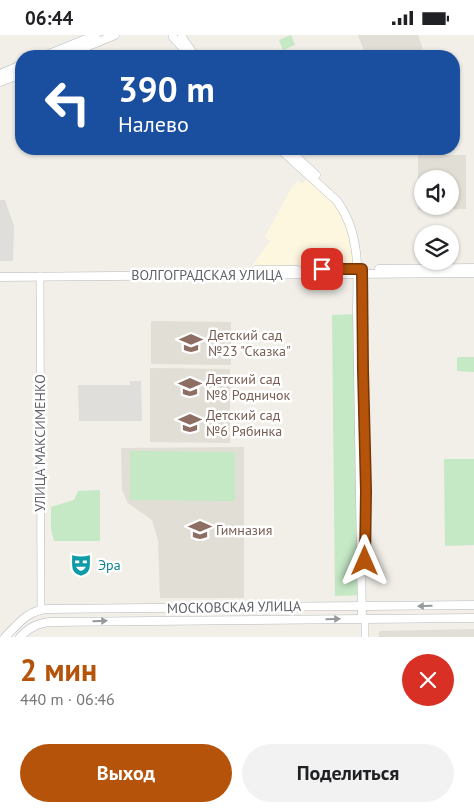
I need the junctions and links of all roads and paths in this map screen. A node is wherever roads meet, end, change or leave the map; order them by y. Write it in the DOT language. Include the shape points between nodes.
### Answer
graph roads {
  1 [pos="96,35"];
  2 [pos="115,35"];
  3 [pos="171,36"];
  4 [pos="186,36"];
  5 [pos="59,50"];
  6 [pos="79,50"];
  7 [pos="184,50"];
  8 [pos="192,50"];
  9 [pos="15,68"];
  10 [pos="0,74"];
  11 [pos="15,77"];
  12 [pos="0,83"];
  13 [pos="287,155"];
  14 [pos="294,155"];
  15 [pos="474,268"];
  16 [pos="0,272"];
  17 [pos="360,272"];
  18 [pos="474,273"];
  19 [pos="43,276"];
  20 [pos="0,277"];
  21 [pos="474,605"];
  22 [pos="364,606"];
  23 [pos="120,609"];
  24 [pos="41,610"];
  25 [pos="474,618"];
  26 [pos="363,619"];
  27 [pos="120,621"];
  28 [pos="43,623"];
  29 [pos="5,637"];
  30 [pos="20,637"];
  31 [pos="364,637"];
  1 -- 5 [label="main road"];
  2 -- 6 [label="main road"];
  3 -- 4 [label="main road"];
  3 -- 7 [label="main road"];
  4 -- 8 [label="main road"];
  9 -- 10 [label="main road"];
  11 -- 12 [label="main road"];
  13 -- 17 [label="main road" via="344,211 351,226"];
  14 -- 17 [label="main road" via="341,199 348,211 360,248"];
  15 -- 17 [label="main road"];
  16 -- 17 [label="main road"];
  17 -- 18 [label="main road, ВОЛГОГРАДСКАЯ УЛИЦА"];
  17 -- 19 [label="main road, ВОЛГОГРАДСКАЯ УЛИЦА"];
  17 -- 22 [label="main road" via="366,491"];
  19 -- 20 [label="main road, ВОЛГОГРАДСКАЯ УЛИЦА"];
  19 -- 24 [label="street, УЛИЦА МАКСИМЕНКО"];
  21 -- 22 [label="main road, МОСКОВСКАЯ УЛИЦА, one-way"];
  22 -- 23 [label="main road, МОСКОВСКАЯ УЛИЦА"];
  22 -- 26 [label="main road"];
  23 -- 24 [label="main road, МОСКОВСКАЯ УЛИЦА"];
  23 -- 27 [label="main road"];
  24 -- 28 [label="main road"];
  24 -- 29 [label="main road" via="29,614"];
  25 -- 26 [label="main road, МОСКОВСКАЯ УЛИЦА"];
  27 -- 26 [label="main road, МОСКОВСКАЯ УЛИЦА, one-way"];
  26 -- 31 [label="street"];
  28 -- 27 [label="main road, МОСКОВСКАЯ УЛИЦА, one-way"];
  28 -- 30 [label="main road, МОСКОВСКАЯ УЛИЦА" via="31,627"];
}
